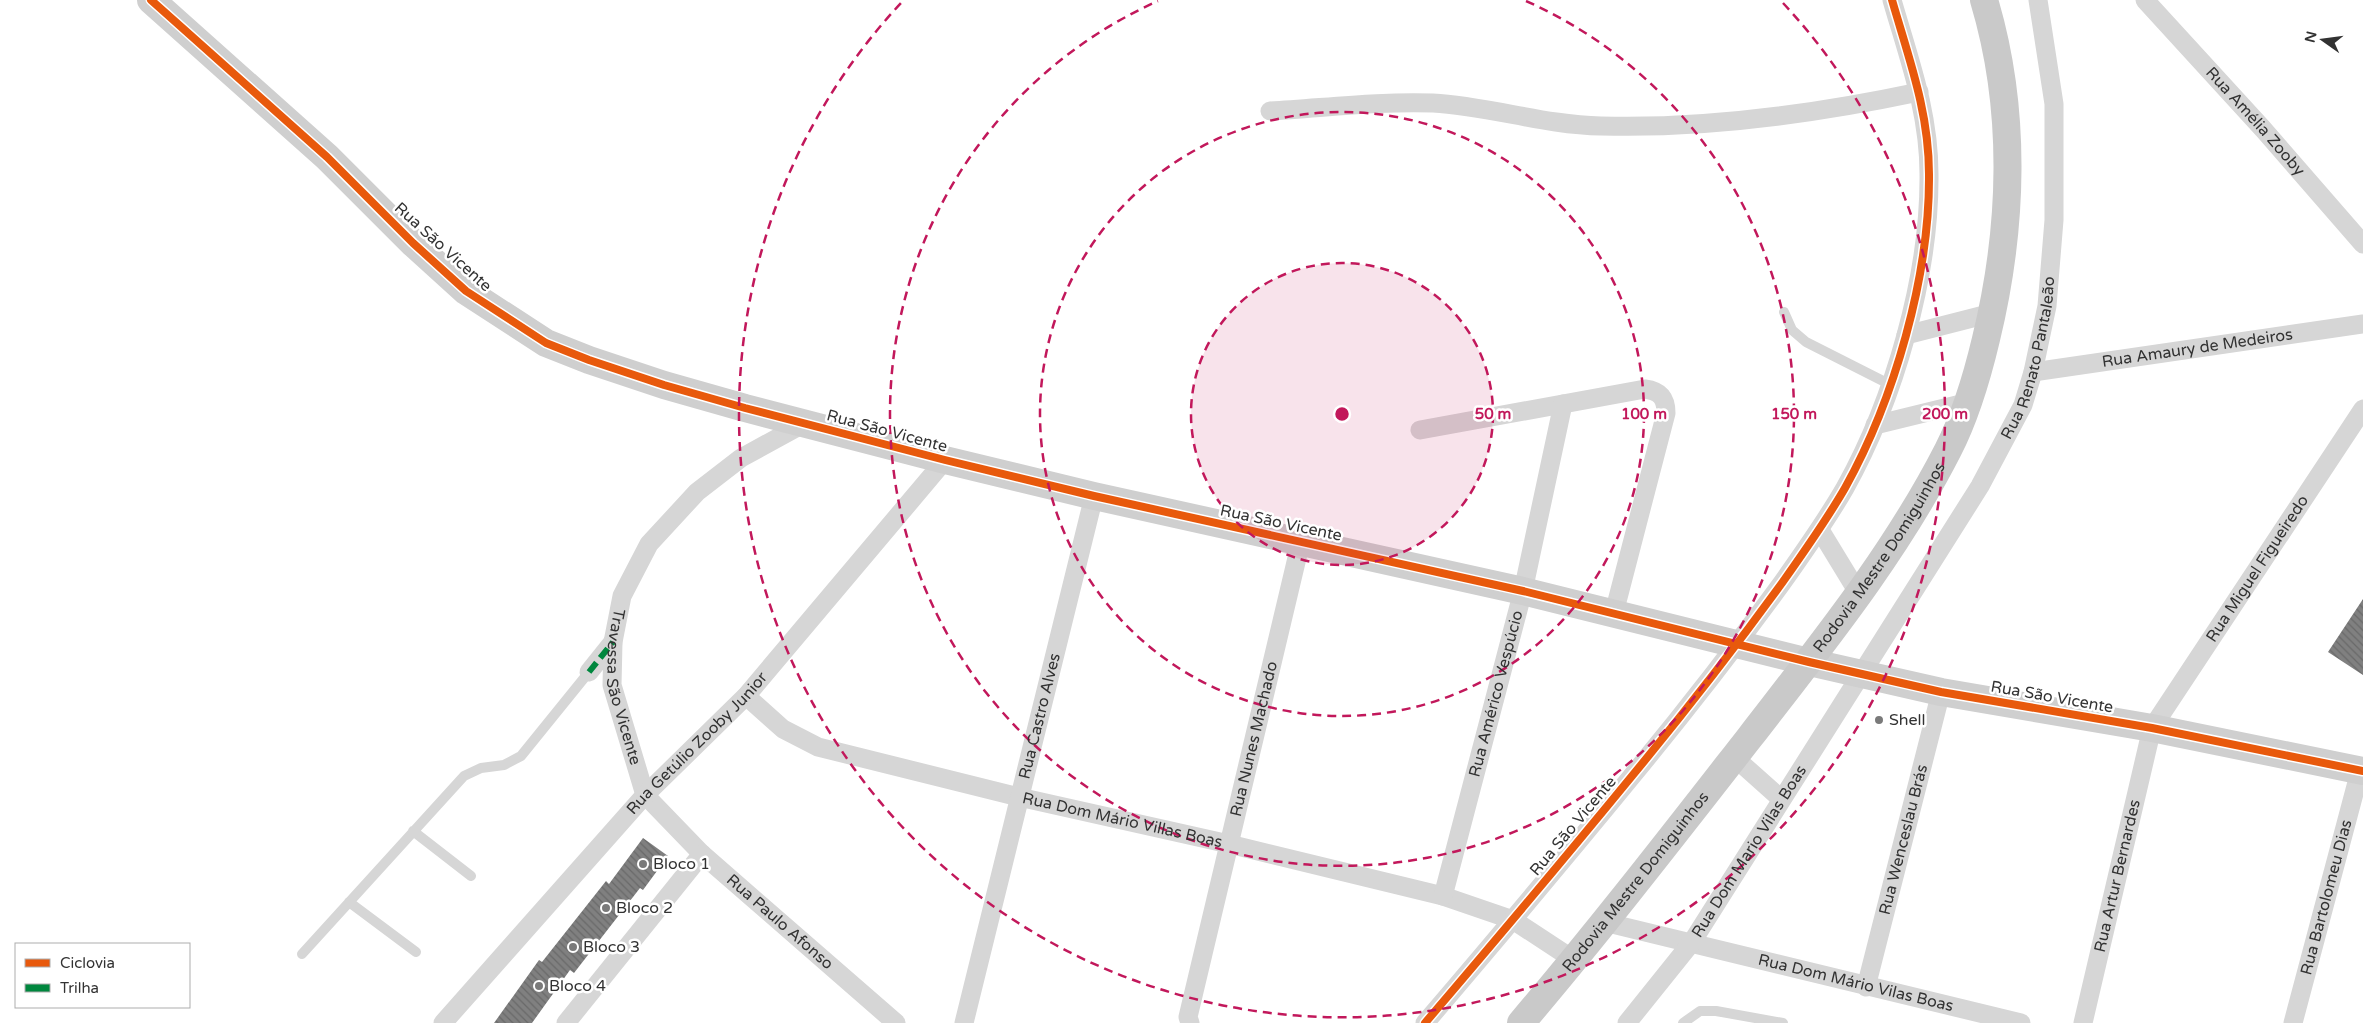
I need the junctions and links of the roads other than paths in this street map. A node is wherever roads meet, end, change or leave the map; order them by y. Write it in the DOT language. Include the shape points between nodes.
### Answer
graph roads {
  1 [pos="151,0"];
  2 [pos="1892,0"];
  3 [pos="1984,0"];
  4 [pos="2038,0"];
  5 [pos="2145,0"];
  6 [pos="1919,92"];
  7 [pos="1270,111"];
  8 [pos="2363,244"];
  9 [pos="1784,312"];
  10 [pos="1992,313"];
  11 [pos="2363,324"];
  12 [pos="1906,335"];
  13 [pos="2033,372"];
  14 [pos="1889,384"];
  15 [pos="1969,402"];
  16 [pos="1563,404"];
  17 [pos="2363,409"];
  18 [pos="804,423"];
  19 [pos="1876,425"];
  20 [pos="1420,430"];
  21 [pos="944,460"];
  22 [pos="1094,496"];
  23 [pos="1820,530"];
  24 [pos="1301,541"];
  25 [pos="1523,591"];
  26 [pos="1859,594"];
  27 [pos="1614,613"];
  28 [pos="613,642"];
  29 [pos="1738,644"];
  30 [pos="1810,662"];
  31 [pos="589,672"];
  32 [pos="1863,674"];
  33 [pos="1940,692"];
  34 [pos="746,696"];
  35 [pos="2152,728"];
  36 [pos="1734,756"];
  37 [pos="2361,771"];
  38 [pos="645,795"];
  39 [pos="1019,797"];
  40 [pos="1781,799"];
  41 [pos="413,831"];
  42 [pos="1229,844"];
  43 [pos="702,854"];
  44 [pos="471,876"];
  45 [pos="1443,896"];
  46 [pos="349,902"];
  47 [pos="1513,920"];
  48 [pos="1604,922"];
  49 [pos="1692,942"];
  50 [pos="416,952"];
  51 [pos="302,954"];
  52 [pos="1574,960"];
  53 [pos="1866,986"];
  54 [pos="443,1023"];
  55 [pos="566,1023"];
  56 [pos="896,1023"];
  57 [pos="964,1023"];
  58 [pos="1190,1023"];
  59 [pos="1425,1023"];
  60 [pos="1520,1023"];
  61 [pos="1627,1023"];
  62 [pos="1682,1023"];
  63 [pos="1782,1023"];
  64 [pos="2021,1023"];
  65 [pos="2083,1023"];
  66 [pos="2293,1023"];
  1 -- 18 [label="street, Rua São Vicente" via="327,157 466,291 510,321 546,343 589,360 664,385"];
  2 -- 6 [label="street"];
  3 -- 10 [label="main road, Rodovia Mestre Domiguinhos" via="1994,33 2007,151 2008,196"];
  4 -- 13 [label="street, Rua Renato Pantaleão" via="2054,104 2054,220 2047,306"];
  5 -- 8 [label="street, Rua Amélia Zooby"];
  6 -- 7 [label="street" via="1783,115 1628,126 1560,122 1433,103"];
  6 -- 12 [label="street" via="1926,120 1929,174 1921,266"];
  9 -- 14 [label="lane" via="1792,330 1806,342"];
  10 -- 12 [label="street"];
  10 -- 15 [label="main road, Rodovia Mestre Domiguinhos"];
  11 -- 13 [label="street, Rua Amaury de Medeiros"];
  12 -- 14 [label="street"];
  13 -- 32 [label="street, Rua Renato Pantaleão" via="2023,405 2004,445"];
  14 -- 19 [label="street"];
  15 -- 19 [label="street"];
  15 -- 26 [label="main road, Rodovia Mestre Domiguinhos" via="1950,448 1922,499"];
  16 -- 20 [label="street"];
  16 -- 25 [label="street, Rua Américo Vespúcio"];
  16 -- 27 [label="street" via="1645,389 1657,392 1666,405"];
  17 -- 35 [label="street, Rua Miguel Figueiredo"];
  18 -- 21 [label="street, Rua São Vicente"];
  18 -- 28 [label="street, Travessa São Vicente" via="741,458 697,492 649,544 622,596"];
  19 -- 23 [label="street"];
  21 -- 22 [label="street, Rua São Vicente"];
  21 -- 34 [label="street, Rua Getúlio Zooby Junior"];
  22 -- 24 [label="street, Rua São Vicente"];
  22 -- 39 [label="street, Rua Castro Alves"];
  23 -- 26 [label="street"];
  23 -- 29 [label="street"];
  24 -- 25 [label="street, Rua São Vicente"];
  24 -- 42 [label="street, Rua Nunes Machado"];
  25 -- 27 [label="street, Rua São Vicente"];
  25 -- 45 [label="street, Rua Américo Vespúcio"];
  26 -- 30 [label="main road, Rodovia Mestre Domiguinhos"];
  27 -- 29 [label="street, Rua São Vicente"];
  28 -- 31 [label="street"];
  28 -- 38 [label="street, Travessa São Vicente" via="612,685"];
  29 -- 30 [label="street, Rua São Vicente"];
  29 -- 47 [label="street, Rua São Vicente"];
  30 -- 32 [label="street, Rua São Vicente"];
  30 -- 36 [label="main road, Rodovia Mestre Domiguinhos"];
  31 -- 41 [label="lane" via="520,756 504,765 481,768 464,776"];
  32 -- 33 [label="street, Rua São Vicente"];
  32 -- 40 [label="street, Rua Dom Mario Vilas Boas"];
  33 -- 35 [label="street, Rua São Vicente"];
  33 -- 53 [label="street, Rua Wenceslau Brás"];
  34 -- 38 [label="street, Rua Getúlio Zooby Junior"];
  34 -- 39 [label="street, Rua Dom Mário Villas Boas" via="783,729 818,747"];
  35 -- 37 [label="street, Rua São Vicente"];
  35 -- 65 [label="street, Rua Artur Bernardes"];
  36 -- 40 [label="street"];
  36 -- 48 [label="main road, Rodovia Mestre Domiguinhos"];
  37 -- 66 [label="street, Rua Bartolomeu Dias"];
  38 -- 43 [label="street, Rua Paulo Afonso"];
  38 -- 54 [label="street, Rua Getúlio Zooby Junior"];
  39 -- 42 [label="street, Rua Dom Mário Villas Boas"];
  39 -- 57 [label="street, Rua Castro Alves"];
  40 -- 49 [label="street, Rua Dom Mario Vilas Boas"];
  41 -- 44 [label="lane"];
  41 -- 46 [label="lane"];
  42 -- 45 [label="street, Rua Dom Mário Villas Boas"];
  42 -- 58 [label="street, Rua Nunes Machado" via="1188,1017"];
  43 -- 55 [label="street"];
  43 -- 56 [label="street, Rua Paulo Afonso"];
  45 -- 47 [label="street, Rua Dom Mário Villas Boas"];
  46 -- 50 [label="lane"];
  46 -- 51 [label="lane"];
  47 -- 52 [label="street, Rua Dom Mário Villas Boas"];
  47 -- 59 [label="street, Rua São Vicente"];
  48 -- 49 [label="street, Rua Dom Mário Vilas Boas"];
  48 -- 52 [label="main road, Rodovia Mestre Domiguinhos"];
  49 -- 53 [label="street, Rua Dom Mário Vilas Boas"];
  49 -- 61 [label="street, Rua Dom Mario Vilas Boas"];
  52 -- 60 [label="main road, Rodovia Mestre Domiguinhos"];
  53 -- 64 [label="street, Rua Dom Mário Vilas Boas"];
  62 -- 63 [label="lane" via="1700,1011"];
}
